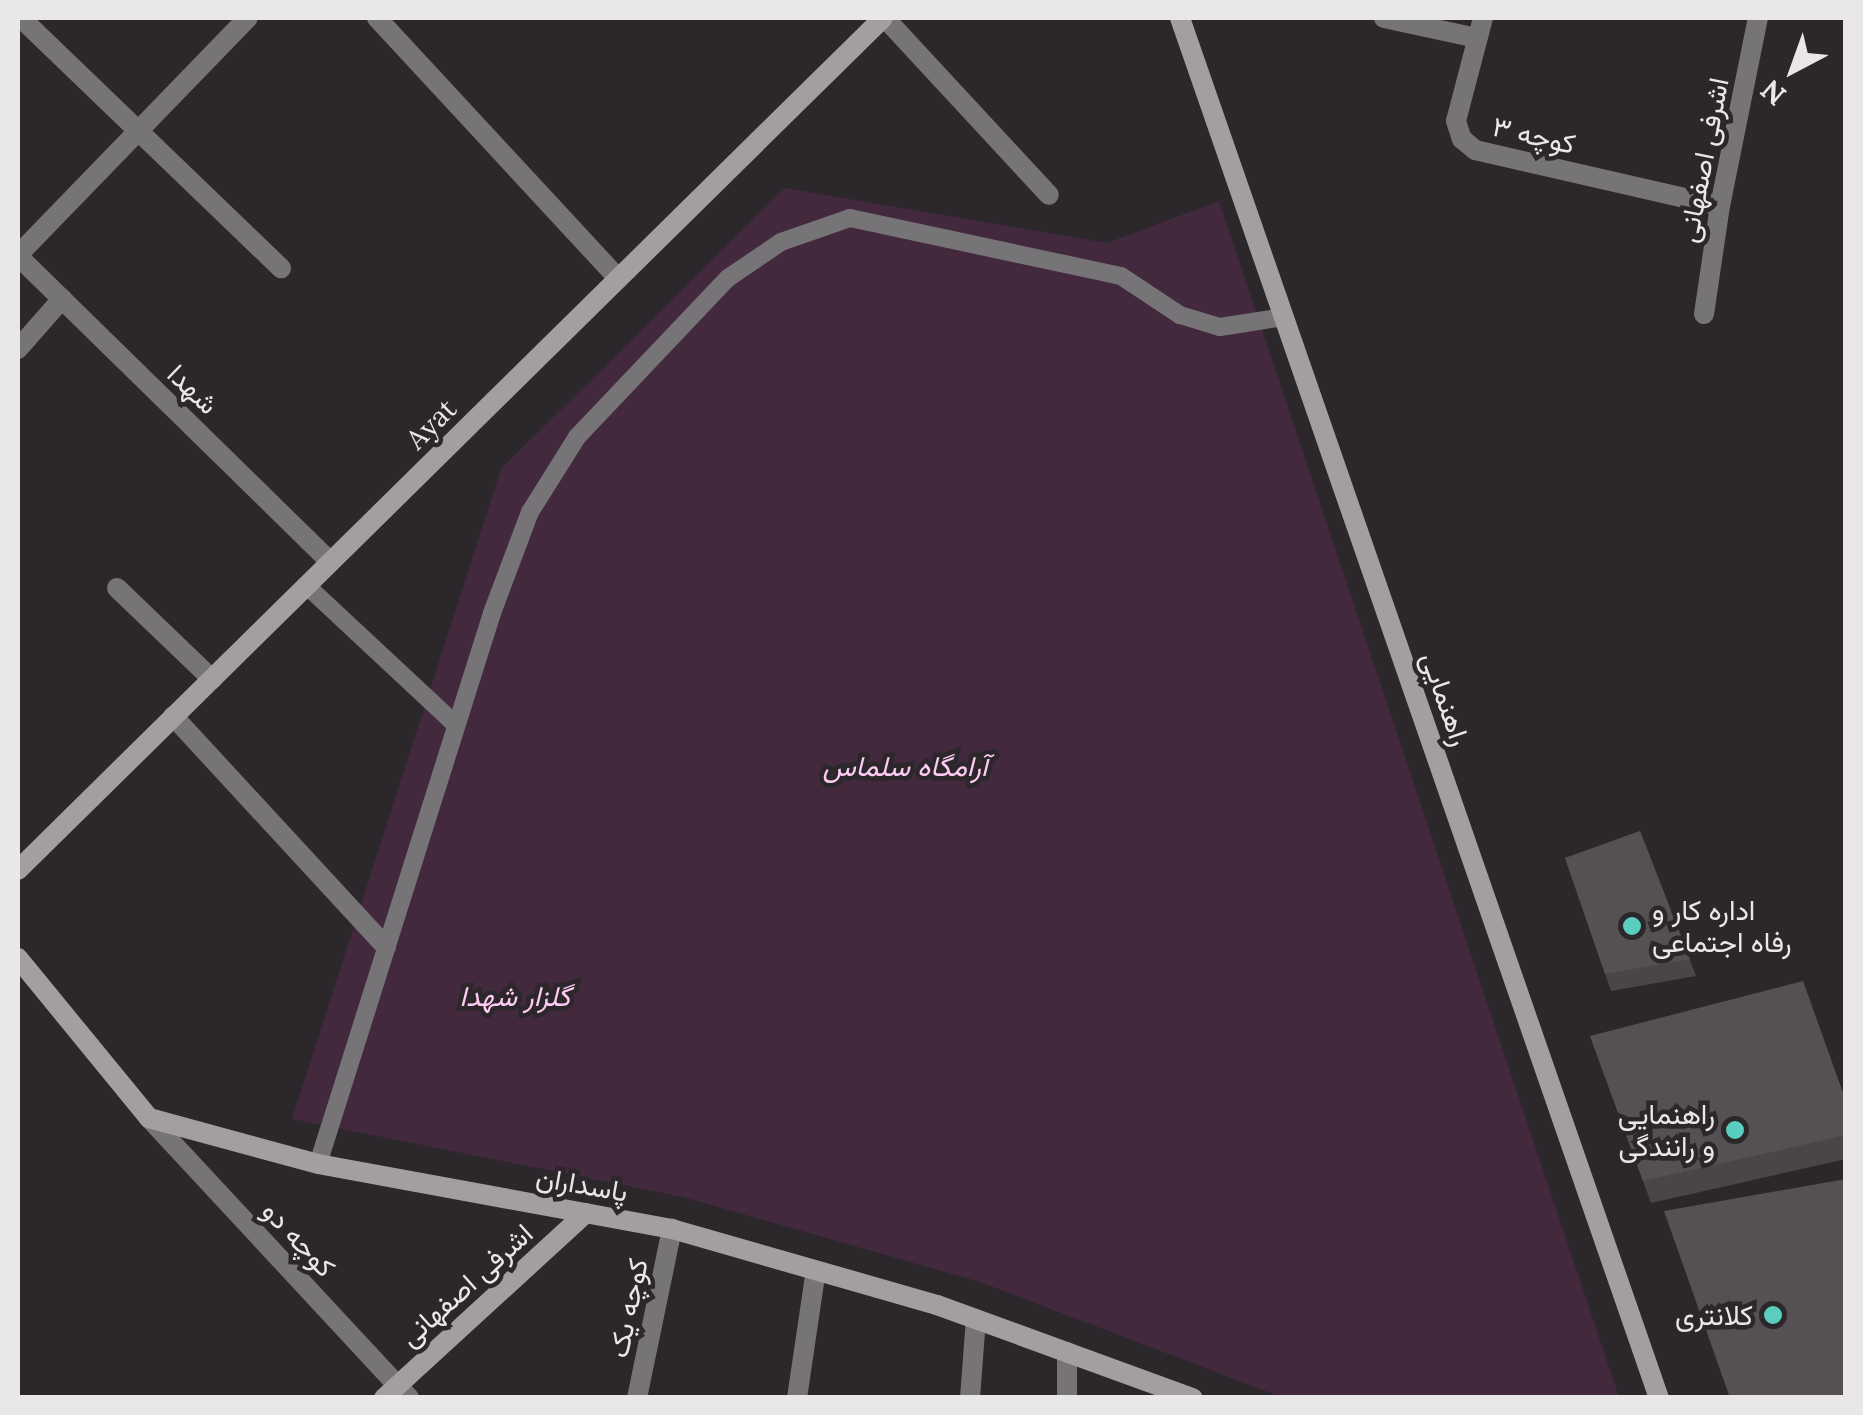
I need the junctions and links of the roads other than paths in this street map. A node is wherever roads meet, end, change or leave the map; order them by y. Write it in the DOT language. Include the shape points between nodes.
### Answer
graph roads {
  1 [pos="21,18"];
  2 [pos="248,18"];
  3 [pos="377,18"];
  4 [pos="884,18"];
  5 [pos="1180,18"];
  6 [pos="1384,18"];
  7 [pos="1758,18"];
  8 [pos="1480,28"];
  9 [pos="137,132"];
  10 [pos="1049,195"];
  11 [pos="1720,206"];
  12 [pos="18,255"];
  13 [pos="282,268"];
  14 [pos="618,278"];
  15 [pos="62,299"];
  16 [pos="1704,314"];
  17 [pos="1284,316"];
  18 [pos="18,349"];
  19 [pos="330,562"];
  20 [pos="306,585"];
  21 [pos="117,588"];
  22 [pos="212,678"];
  23 [pos="173,716"];
  24 [pos="456,725"];
  25 [pos="18,870"];
  26 [pos="386,947"];
  27 [pos="18,958"];
  28 [pos="149,1118"];
  29 [pos="318,1164"];
  30 [pos="586,1213"];
  31 [pos="672,1229"];
  32 [pos="816,1270"];
  33 [pos="976,1319"];
  34 [pos="1067,1352"];
  35 [pos="397,1393"];
  36 [pos="1185,1396"];
  37 [pos="637,1398"];
  38 [pos="797,1398"];
  39 [pos="970,1398"];
  40 [pos="1068,1398"];
  41 [pos="1660,1398"];
  1 -- 9 [label="street"];
  2 -- 9 [label="street"];
  3 -- 14 [label="street"];
  4 -- 10 [label="street"];
  4 -- 14 [label="street, Ayat"];
  5 -- 17 [label="street, راهنمایی"];
  6 -- 8 [label="street"];
  7 -- 11 [label="street, اشرفی اصفهانی"];
  8 -- 11 [label="street, کوچه ۳" via="1456,120 1462,139 1475,150"];
  9 -- 12 [label="street"];
  9 -- 13 [label="street"];
  11 -- 16 [label="street, اشرفی اصفهانی"];
  12 -- 15 [label="street, شهدا"];
  14 -- 19 [label="street, Ayat"];
  15 -- 18 [label="street"];
  15 -- 19 [label="street, شهدا"];
  17 -- 24 [label="lane" via="1220,326 1180,315 1121,276 850,218 781,242 728,278 576,437 530,512"];
  17 -- 41 [label="street, راهنمایی"];
  19 -- 20 [label="street, Ayat"];
  20 -- 22 [label="street, Ayat"];
  20 -- 24 [label="lane"];
  21 -- 22 [label="street"];
  22 -- 23 [label="street, Ayat"];
  23 -- 25 [label="street, Ayat"];
  23 -- 26 [label="street"];
  24 -- 26 [label="lane"];
  26 -- 29 [label="lane"];
  27 -- 28 [label="street"];
  28 -- 29 [label="street, پاسداران"];
  28 -- 35 [label="street, کوچه دو"];
  29 -- 30 [label="street, پاسداران"];
  30 -- 31 [label="street, پاسداران"];
  30 -- 35 [label="street, اشرفی اصفهانی"];
  31 -- 32 [label="street, پاسداران"];
  31 -- 37 [label="street, کوچه یک"];
  32 -- 33 [label="street, پاسداران"];
  32 -- 38 [label="street"];
  33 -- 34 [label="street, پاسداران"];
  33 -- 39 [label="street"];
  34 -- 36 [label="street, پاسداران"];
  34 -- 40 [label="street"];
}
